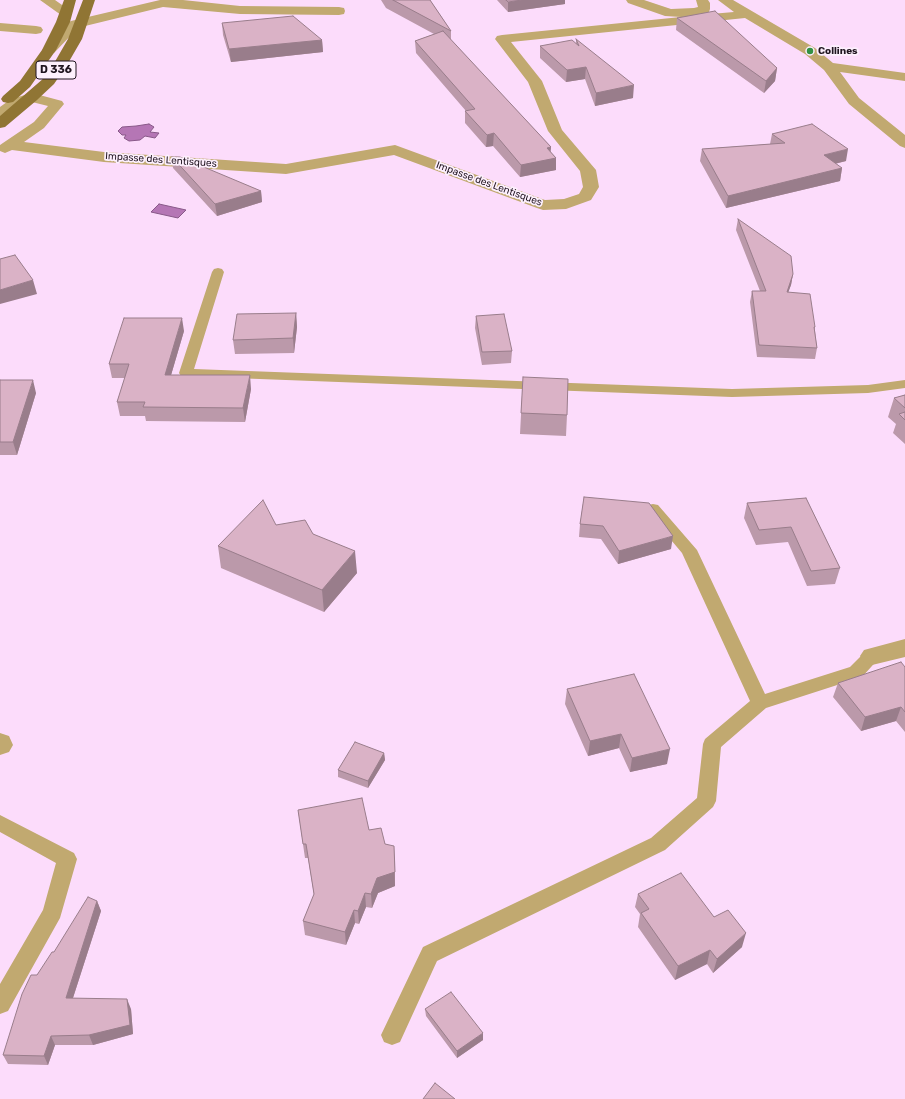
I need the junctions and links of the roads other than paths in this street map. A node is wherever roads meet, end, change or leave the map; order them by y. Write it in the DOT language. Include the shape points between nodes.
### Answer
graph roads {
  1 [pos="46,0"];
  2 [pos="89,0"];
  3 [pos="177,0"];
  4 [pos="632,0"];
  5 [pos="702,0"];
  6 [pos="724,0"];
  7 [pos="163,3"];
  8 [pos="69,4"];
  9 [pos="339,11"];
  10 [pos="748,14"];
  11 [pos="81,22"];
  12 [pos="0,27"];
  13 [pos="36,30"];
  14 [pos="49,50"];
  15 [pos="41,63"];
  16 [pos="829,67"];
  17 [pos="905,77"];
  18 [pos="32,97"];
  19 [pos="0,105"];
  20 [pos="0,114"];
  21 [pos="0,124"];
  22 [pos="905,143"];
  23 [pos="5,148"];
  24 [pos="218,272"];
  25 [pos="905,384"];
  26 [pos="653,509"];
  27 [pos="905,648"];
  28 [pos="872,656"];
  29 [pos="760,703"];
  30 [pos="0,823"];
  31 [pos="0,1004"];
  32 [pos="392,1035"];
  1 -- 8 [label="street"];
  2 -- 11 [label="main road, D 336"];
  3 -- 7 [label="street"];
  4 -- 5 [label="street" via="670,13 696,12 704,9"];
  6 -- 10 [label="street"];
  7 -- 9 [label="street" via="240,10"];
  7 -- 11 [label="street"];
  8 -- 11 [label="street" via="76,19"];
  8 -- 14 [label="main road, D 336"];
  10 -- 16 [label="street" via="810,51"];
  10 -- 23 [label="street, Impasse des Lentisques" via="502,39 535,81 555,131 588,170 591,187 586,197 566,204 543,205 395,150 286,169"];
  11 -- 14 [label="street" via="71,27"];
  11 -- 18 [label="main road, D 336" via="75,39 60,65 49,81"];
  12 -- 13 [label="street"];
  14 -- 15 [label="main road, D 336"];
  15 -- 18 [label="street"];
  15 -- 19 [label="main road, D 336" via="25,84"];
  16 -- 17 [label="street"];
  16 -- 22 [label="street" via="854,101"];
  18 -- 20 [label="street" via="16,102"];
  18 -- 21 [label="main road, D 336"];
  18 -- 23 [label="street" via="57,104 39,125"];
  24 -- 25 [label="lane" via="186,372 732,393 868,389"];
  26 -- 29 [label="lane" via="689,550"];
  27 -- 28 [label="street"];
  28 -- 29 [label="lane" via="856,672"];
  29 -- 32 [label="lane" via="712,744 706,801 658,844 430,954"];
  30 -- 31 [label="lane" via="67,859 53,912"];
}
